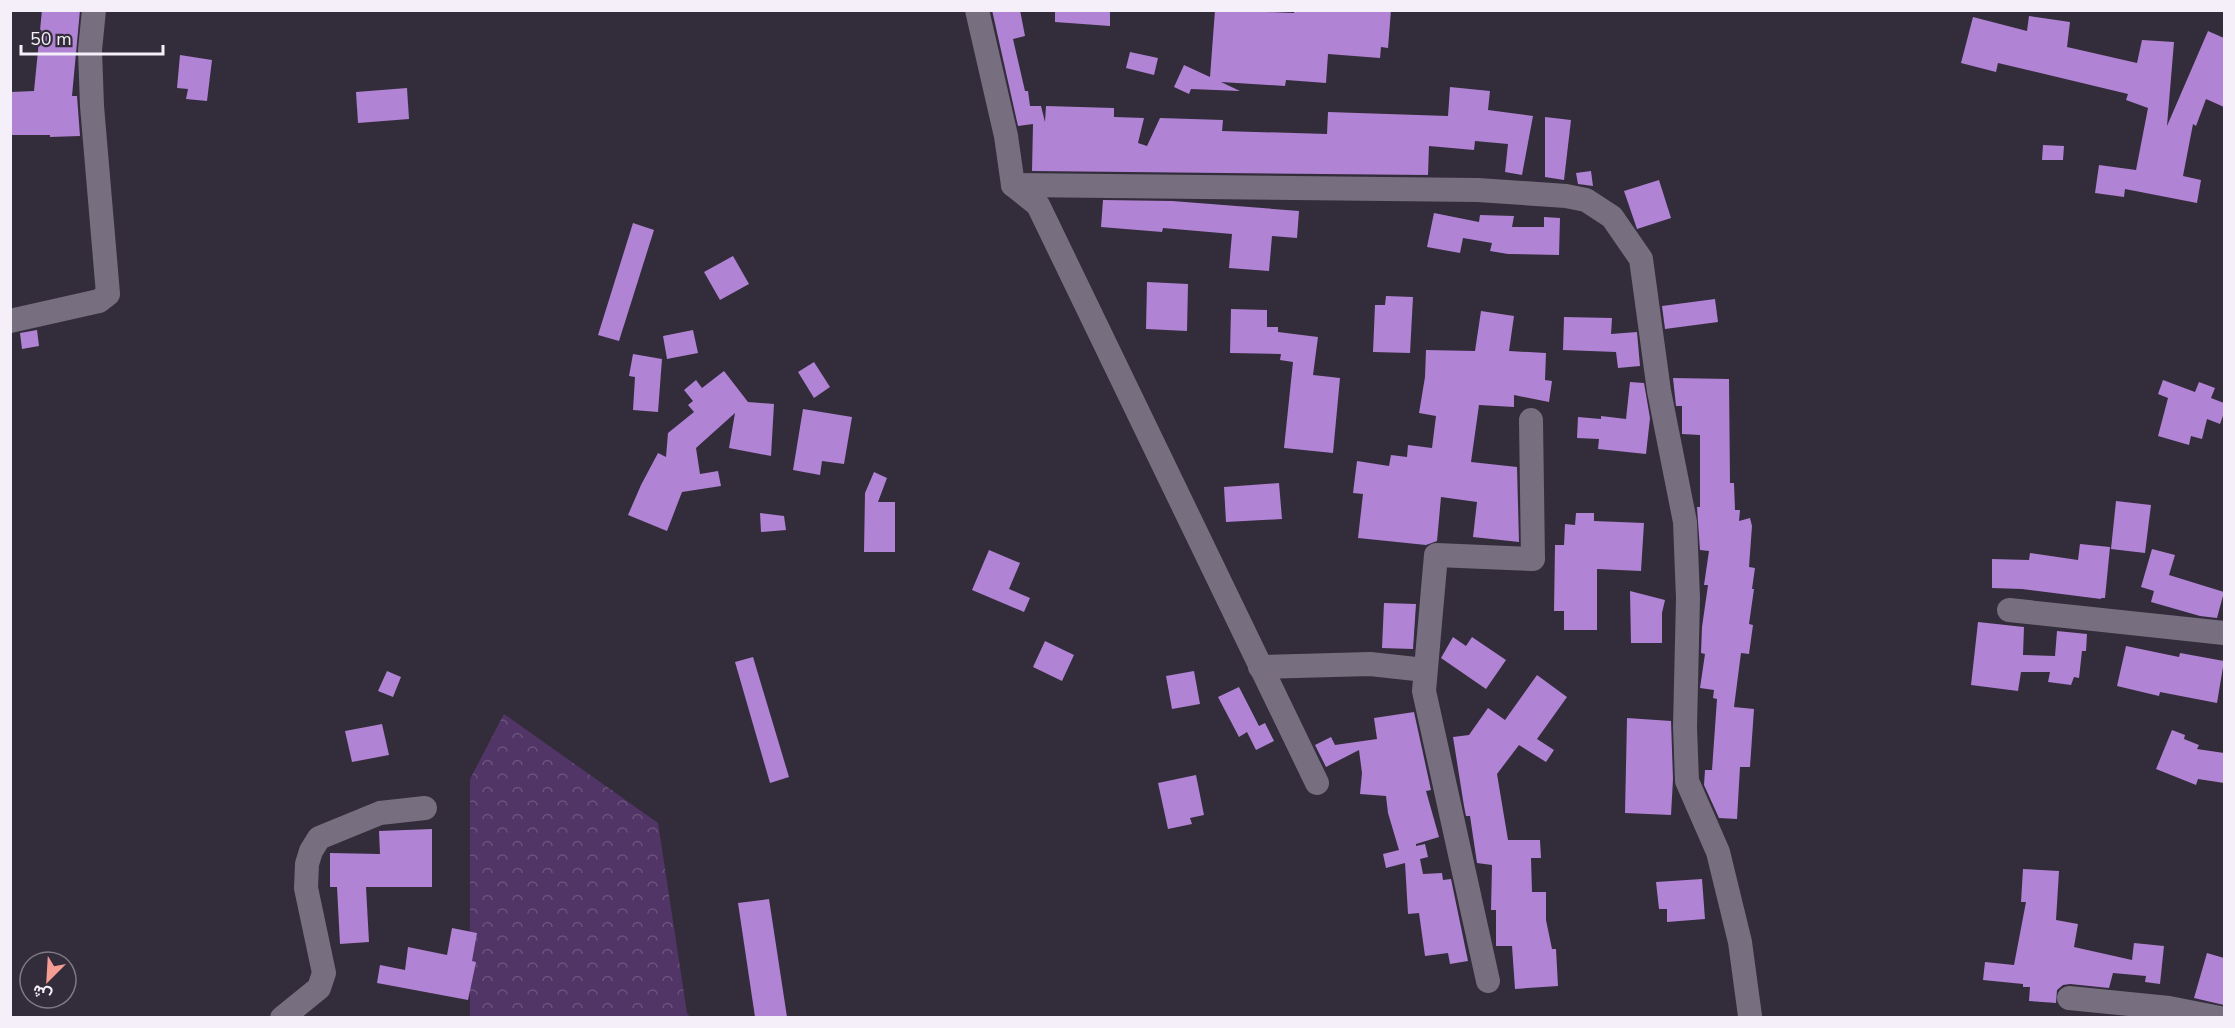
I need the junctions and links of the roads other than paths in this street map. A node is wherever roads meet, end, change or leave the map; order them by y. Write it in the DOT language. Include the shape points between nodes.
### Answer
graph roads {
  1 [pos="94,10"];
  2 [pos="977,10"];
  3 [pos="1013,185"];
  4 [pos="10,321"];
  5 [pos="1531,420"];
  6 [pos="2009,610"];
  7 [pos="2224,633"];
  8 [pos="1260,667"];
  9 [pos="1425,670"];
  10 [pos="1317,783"];
  11 [pos="425,808"];
  12 [pos="1488,981"];
  13 [pos="2069,998"];
  14 [pos="1750,1016"];
  15 [pos="282,1017"];
  16 [pos="2220,1017"];
  1 -- 4 [label="street" via="90,50 92,106 108,294 99,301"];
  2 -- 3 [label="street" via="1006,136"];
  3 -- 8 [label="street" via="1038,205"];
  3 -- 14 [label="street" via="1478,190 1586,200 1612,217 1641,259 1659,391 1685,522 1687,781 1718,852 1740,942"];
  5 -- 9 [label="street" via="1533,559 1436,555"];
  6 -- 7 [label="street"];
  8 -- 9 [label="street" via="1370,664"];
  8 -- 10 [label="street"];
  9 -- 12 [label="street" via="1424,691"];
  11 -- 15 [label="street" via="380,813 319,838 307,864 306,888 324,973 319,988"];
  13 -- 16 [label="street"];
}
